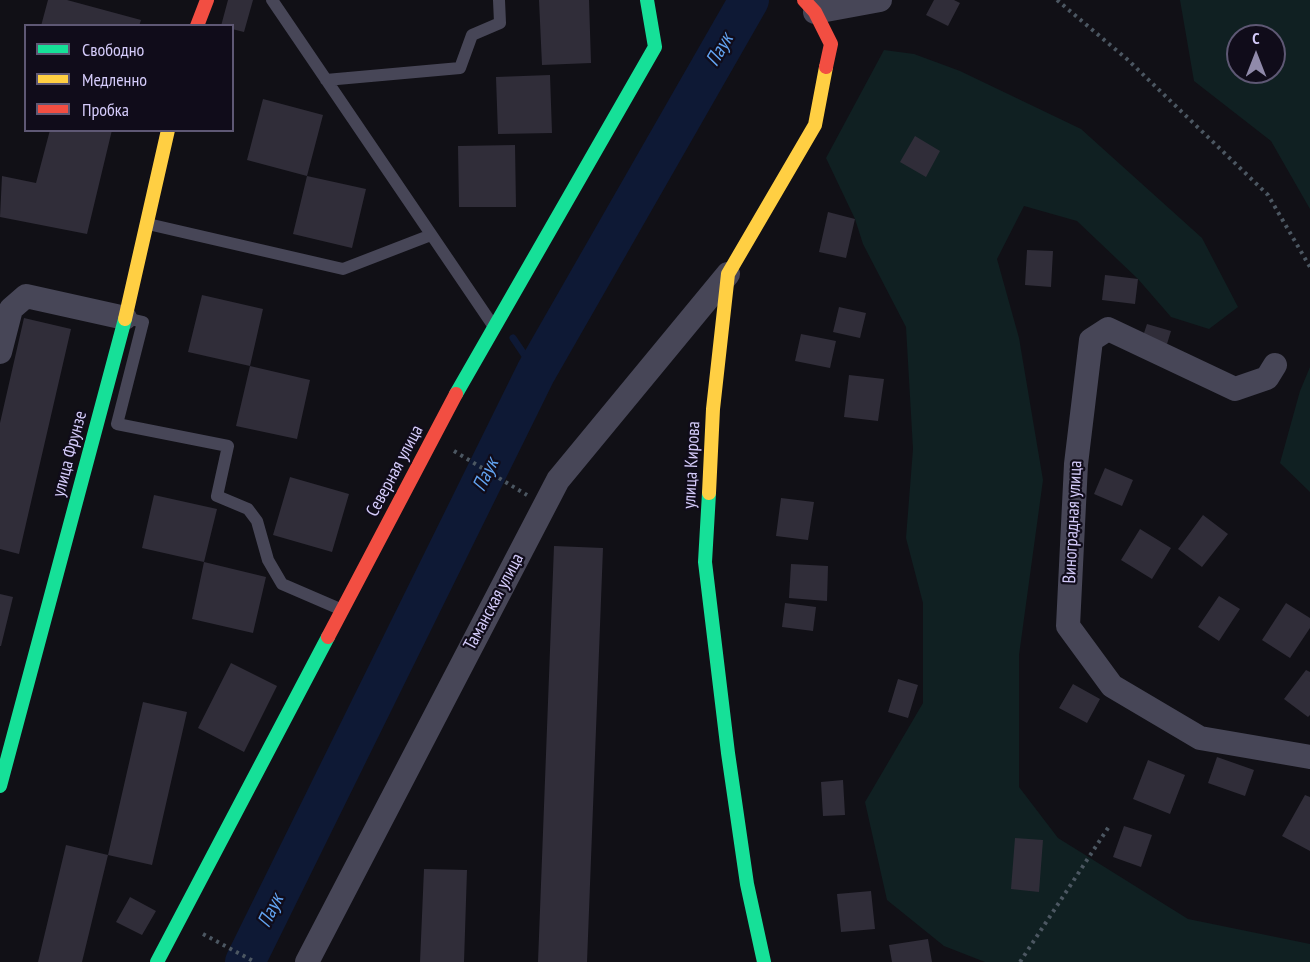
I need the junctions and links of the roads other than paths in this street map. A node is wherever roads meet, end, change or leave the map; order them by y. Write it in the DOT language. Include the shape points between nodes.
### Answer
graph roads {
  1 [pos="207,0"];
  2 [pos="272,0"];
  3 [pos="499,0"];
  4 [pos="646,0"];
  5 [pos="880,0"];
  6 [pos="809,6"];
  7 [pos="198,24"];
  8 [pos="326,80"];
  9 [pos="168,132"];
  10 [pos="147,224"];
  11 [pos="431,235"];
  12 [pos="728,274"];
  13 [pos="125,318"];
  14 [pos="494,328"];
  15 [pos="0,352"];
  16 [pos="1275,365"];
  17 [pos="342,610"];
  18 [pos="1310,757"];
  19 [pos="0,786"];
  20 [pos="157,962"];
  21 [pos="307,962"];
  22 [pos="764,962"];
  1 -- 7 [label="street"];
  2 -- 8 [label="lane"];
  3 -- 8 [label="lane" via="500,23 472,36 460,69"];
  4 -- 14 [label="street, Северная улица" via="655,47"];
  5 -- 6 [label="street"];
  6 -- 12 [label="street, улица Кирова" via="831,44 815,125"];
  8 -- 11 [label="lane"];
  9 -- 10 [label="street, улица Фрунзе"];
  10 -- 11 [label="lane" via="342,269"];
  10 -- 13 [label="street, улица Фрунзе"];
  11 -- 14 [label="lane"];
  12 -- 21 [label="street, Таманская улица" via="558,480"];
  12 -- 22 [label="street, улица Кирова" via="713,409 705,562 747,884"];
  13 -- 15 [label="street" via="26,296 11,309"];
  13 -- 17 [label="lane" via="143,322 117,423 228,446 217,496 249,509 257,521 268,560 282,584"];
  13 -- 19 [label="street, улица Фрунзе"];
  14 -- 17 [label="street, Северная улица"];
  16 -- 18 [label="street, Виноградная улица" via="1267,378 1235,389 1108,329 1091,340 1076,464 1068,626 1112,686 1200,738"];
  17 -- 20 [label="street, Северная улица"];
}
